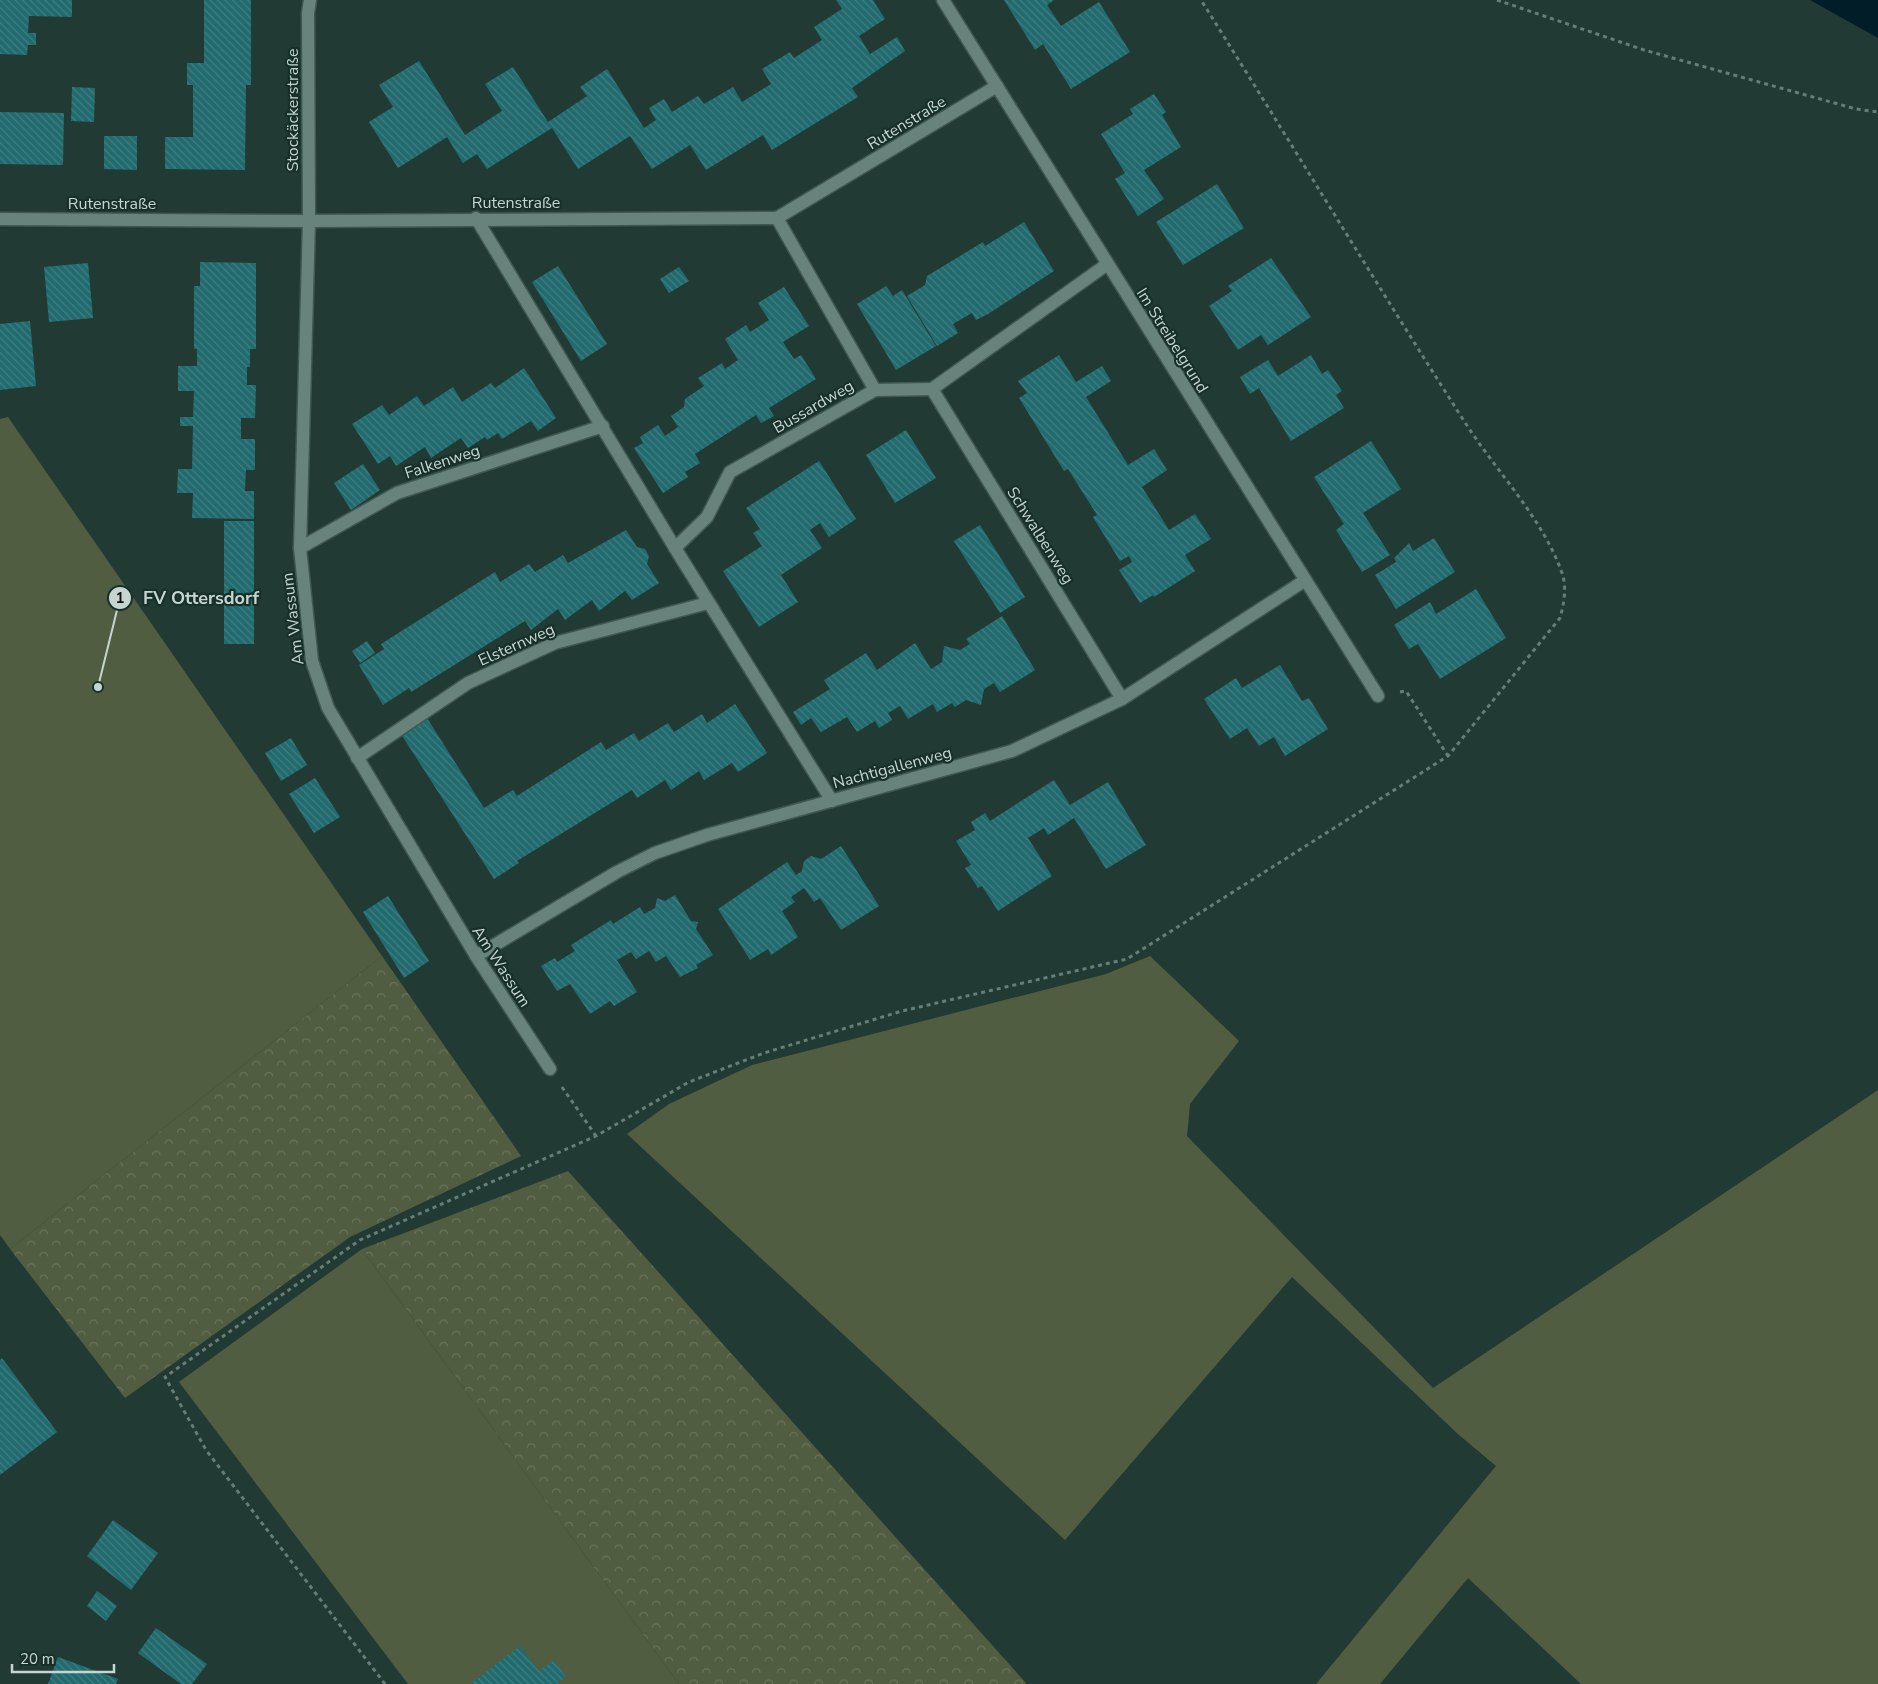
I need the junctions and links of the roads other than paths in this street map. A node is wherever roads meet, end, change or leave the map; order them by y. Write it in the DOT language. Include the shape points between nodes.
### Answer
graph roads {
  1 [pos="310,0"];
  2 [pos="943,0"];
  3 [pos="997,86"];
  4 [pos="476,218"];
  5 [pos="777,218"];
  6 [pos="0,219"];
  7 [pos="309,221"];
  8 [pos="1106,264"];
  9 [pos="932,389"];
  10 [pos="875,390"];
  11 [pos="603,426"];
  12 [pos="300,548"];
  13 [pos="675,548"];
  14 [pos="1304,581"];
  15 [pos="708,602"];
  16 [pos="1378,696"];
  17 [pos="1122,699"];
  18 [pos="357,758"];
  19 [pos="832,800"];
  20 [pos="476,956"];
  21 [pos="550,1068"];
  1 -- 7 [label="street, Stockäckerstraße"];
  2 -- 3 [label="street, Im Streibelgrund"];
  3 -- 5 [label="street, Rutenstraße"];
  3 -- 8 [label="street, Im Streibelgrund"];
  4 -- 5 [label="street, Rutenstraße"];
  4 -- 7 [label="street, Rutenstraße"];
  4 -- 11 [label="street"];
  5 -- 10 [label="street, Bussardweg"];
  6 -- 7 [label="street, Rutenstraße"];
  7 -- 12 [label="street, Am Wassum"];
  8 -- 9 [label="street"];
  8 -- 14 [label="street, Im Streibelgrund"];
  9 -- 10 [label="street"];
  9 -- 17 [label="street, Schwalbenweg"];
  10 -- 13 [label="street, Bussardweg" via="730,472 706,517"];
  11 -- 12 [label="street, Falkenweg" via="397,493"];
  11 -- 13 [label="street"];
  12 -- 18 [label="street, Am Wassum" via="312,661 328,708"];
  13 -- 15 [label="street"];
  14 -- 16 [label="street, Im Streibelgrund"];
  14 -- 17 [label="street, Nachtigallenweg"];
  15 -- 18 [label="street, Elsternweg" via="556,643 468,683"];
  15 -- 19 [label="street"];
  17 -- 19 [label="street, Nachtigallenweg" via="1012,751"];
  18 -- 20 [label="street, Am Wassum"];
  19 -- 20 [label="street, Nachtigallenweg" via="706,835 655,853"];
  20 -- 21 [label="street, Am Wassum"];
}
